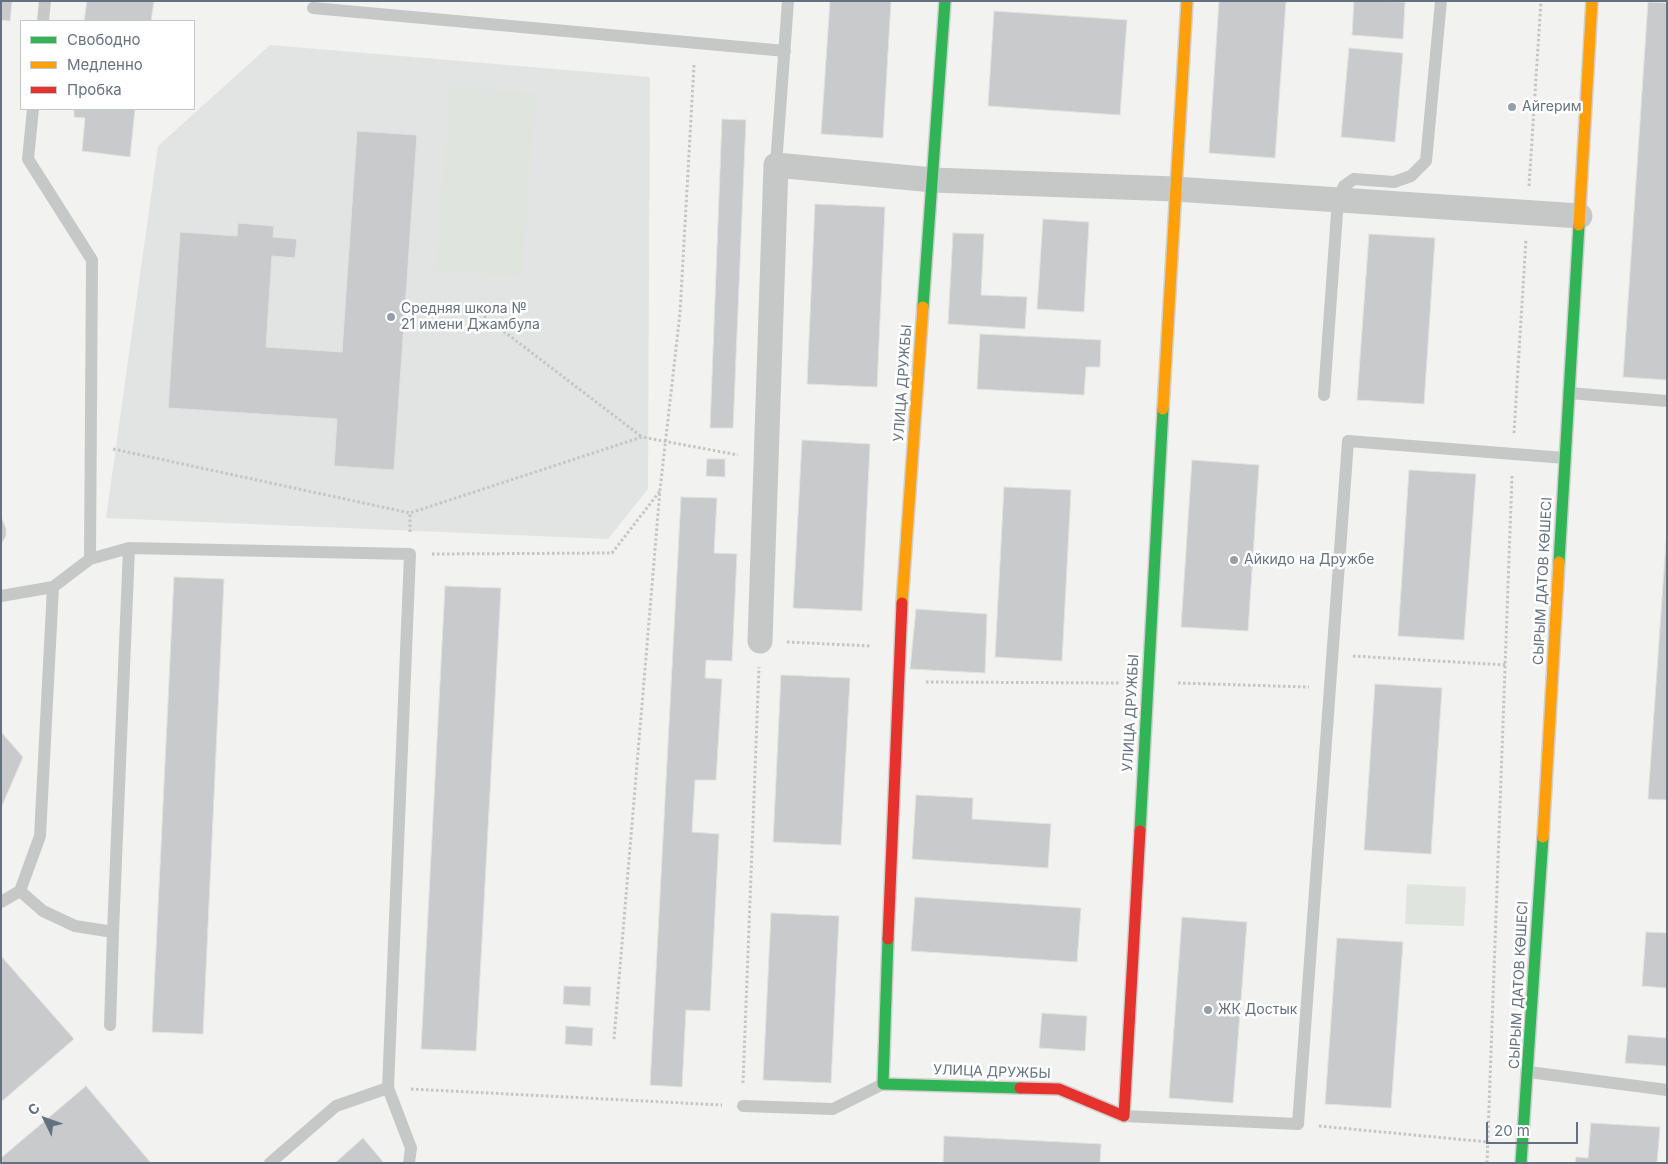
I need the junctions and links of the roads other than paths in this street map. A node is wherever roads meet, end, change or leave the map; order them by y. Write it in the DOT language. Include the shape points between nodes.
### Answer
graph roads {
  1 [pos="45,1"];
  2 [pos="788,1"];
  3 [pos="944,1"];
  4 [pos="1187,1"];
  5 [pos="1441,1"];
  6 [pos="1592,1"];
  7 [pos="313,8"];
  8 [pos="43,20"];
  9 [pos="785,51"];
  10 [pos="33,110"];
  11 [pos="776,165"];
  12 [pos="933,180"];
  13 [pos="1175,189"];
  14 [pos="1338,199"];
  15 [pos="1580,216"];
  16 [pos="1569,394"];
  17 [pos="1324,396"];
  18 [pos="1667,401"];
  19 [pos="1565,458"];
  20 [pos="129,548"];
  21 [pos="90,559"];
  22 [pos="53,587"];
  23 [pos="1,596"];
  24 [pos="760,641"];
  25 [pos="20,890"];
  26 [pos="1,902"];
  27 [pos="113,932"];
  28 [pos="110,1025"];
  29 [pos="1529,1072"];
  30 [pos="883,1084"];
  31 [pos="388,1088"];
  32 [pos="1667,1090"];
  33 [pos="743,1106"];
  34 [pos="1124,1116"];
  35 [pos="270,1163"];
  36 [pos="409,1163"];
  37 [pos="1521,1163"];
  1 -- 8 [label="lane"];
  2 -- 9 [label="lane"];
  3 -- 12 [label="street, УЛИЦА ДРУЖБЫ"];
  4 -- 13 [label="street, УЛИЦА ДРУЖБЫ"];
  5 -- 14 [label="lane" via="1426,161 1411,176 1394,182 1354,180 1344,186"];
  6 -- 15 [label="street, СЫРЫМ ДАТОВ КӨШЕСІ"];
  7 -- 9 [label="lane"];
  9 -- 11 [label="lane"];
  10 -- 21 [label="lane" via="28,159 92,260"];
  11 -- 12 [label="street"];
  11 -- 24 [label="street"];
  12 -- 13 [label="street"];
  12 -- 30 [label="street, УЛИЦА ДРУЖБЫ" via="899,648"];
  13 -- 14 [label="street"];
  13 -- 34 [label="street, УЛИЦА ДРУЖБЫ"];
  14 -- 15 [label="street"];
  14 -- 17 [label="lane"];
  15 -- 16 [label="street, СЫРЫМ ДАТОВ КӨШЕСІ"];
  16 -- 18 [label="lane"];
  16 -- 19 [label="street, СЫРЫМ ДАТОВ КӨШЕСІ"];
  19 -- 29 [label="street, СЫРЫМ ДАТОВ КӨШЕСІ"];
  19 -- 34 [label="lane" via="1348,441 1298,1124"];
  20 -- 21 [label="lane"];
  20 -- 27 [label="lane"];
  20 -- 31 [label="lane" via="410,554"];
  21 -- 22 [label="lane"];
  22 -- 23 [label="lane"];
  22 -- 25 [label="lane" via="40,836"];
  25 -- 26 [label="lane"];
  25 -- 27 [label="lane" via="43,911 75,926"];
  27 -- 28 [label="lane"];
  29 -- 32 [label="lane"];
  29 -- 37 [label="street, СЫРЫМ ДАТОВ КӨШЕСІ"];
  30 -- 33 [label="lane" via="833,1108"];
  30 -- 34 [label="street, УЛИЦА ДРУЖБЫ" via="1058,1089"];
  31 -- 35 [label="lane" via="336,1106"];
  31 -- 36 [label="lane" via="412,1148"];
}
